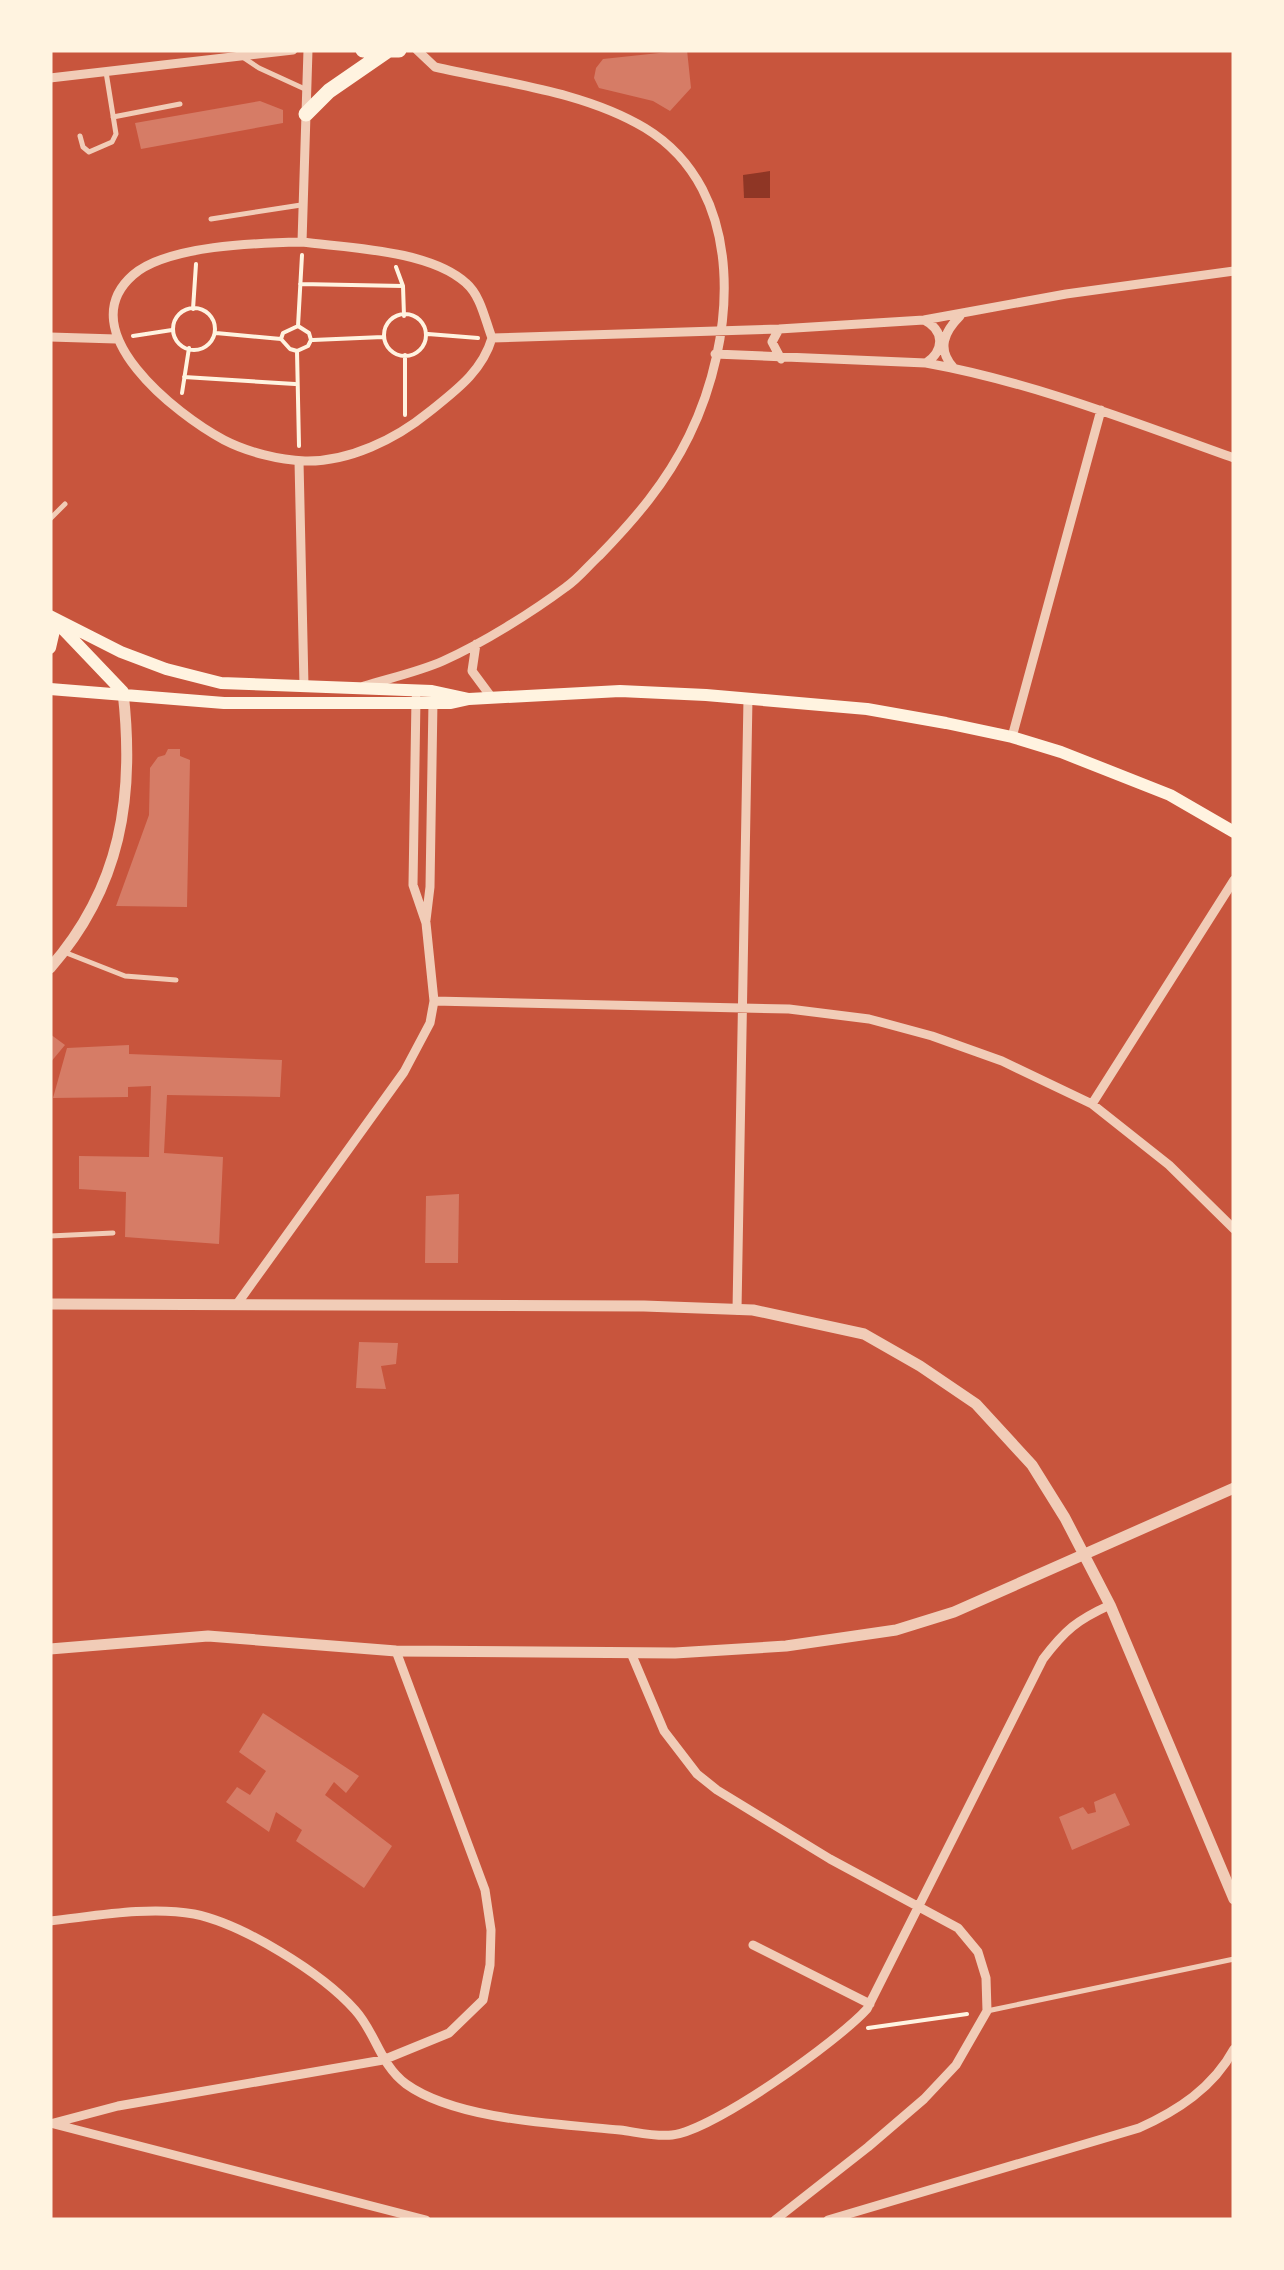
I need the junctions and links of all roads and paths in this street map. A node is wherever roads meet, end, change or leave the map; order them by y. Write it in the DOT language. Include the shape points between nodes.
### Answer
graph roads {
  1 [pos="293,50"];
  2 [pos="308,50"];
  3 [pos="363,50"];
  4 [pos="400,50"];
  5 [pos="417,50"];
  6 [pos="386,51"];
  7 [pos="239,54"];
  8 [pos="106,72"];
  9 [pos="50,78"];
  10 [pos="307,90"];
  11 [pos="180,104"];
  12 [pos="306,114"];
  13 [pos="113,117"];
  14 [pos="80,136"];
  15 [pos="304,204"];
  16 [pos="210,219"];
  17 [pos="302,242"];
  18 [pos="197,252"];
  19 [pos="391,254"];
  20 [pos="1234,271"];
  21 [pos="300,284"];
  22 [pos="404,286"];
  23 [pos="193,310"];
  24 [pos="962,314"];
  25 [pos="404,316"];
  26 [pos="924,320"];
  27 [pos="298,326"];
  28 [pos="779,329"];
  29 [pos="172,330"];
  30 [pos="720,331"];
  31 [pos="216,333"];
  32 [pos="428,334"];
  33 [pos="50,337"];
  34 [pos="383,337"];
  35 [pos="116,338"];
  36 [pos="492,338"];
  37 [pos="281,339"];
  38 [pos="311,340"];
  39 [pos="189,348"];
  40 [pos="297,351"];
  41 [pos="715,354"];
  42 [pos="404,355"];
  43 [pos="781,359"];
  44 [pos="926,362"];
  45 [pos="954,368"];
  46 [pos="184,378"];
  47 [pos="296,384"];
  48 [pos="178,409"];
  49 [pos="1100,410"];
  50 [pos="406,428"];
  51 [pos="1234,458"];
  52 [pos="300,461"];
  53 [pos="65,504"];
  54 [pos="50,519"];
  55 [pos="53,619"];
  56 [pos="476,644"];
  57 [pos="50,648"];
  58 [pos="304,686"];
  59 [pos="362,687"];
  60 [pos="50,688"];
  61 [pos="123,692"];
  62 [pos="417,697"];
  63 [pos="433,697"];
  64 [pos="492,698"];
  65 [pos="748,698"];
  66 [pos="1012,737"];
  67 [pos="1234,832"];
  68 [pos="1234,880"];
  69 [pos="426,922"];
  70 [pos="50,950"];
  71 [pos="64,952"];
  72 [pos="50,968"];
  73 [pos="176,980"];
  74 [pos="434,1000"];
  75 [pos="744,1006"];
  76 [pos="1092,1104"];
  77 [pos="1234,1229"];
  78 [pos="113,1233"];
  79 [pos="50,1236"];
  80 [pos="50,1304"];
  81 [pos="238,1304"];
  82 [pos="737,1310"];
  83 [pos="1234,1488"];
  84 [pos="1084,1553"];
  85 [pos="1110,1605"];
  86 [pos="50,1649"];
  87 [pos="396,1651"];
  88 [pos="631,1652"];
  89 [pos="1234,1899"];
  90 [pos="920,1907"];
  91 [pos="50,1921"];
  92 [pos="753,1945"];
  93 [pos="1234,1959"];
  94 [pos="870,2004"];
  95 [pos="987,2011"];
  96 [pos="848,2030"];
  97 [pos="1234,2049"];
  98 [pos="383,2060"];
  99 [pos="1234,2061"];
  100 [pos="1221,2067"];
  101 [pos="50,2124"];
  102 [pos="426,2220"];
  103 [pos="774,2220"];
  104 [pos="828,2220"];
  1 -- 7 [label="street"];
  2 -- 10 [label="street"];
  3 -- 6 [label="main road"];
  4 -- 6 [label="main road"];
  5 -- 30 [label="street" via="435,67 588,103 646,128 675,154 713,210 726,279"];
  6 -- 12 [label="main road"];
  7 -- 8 [label="street"];
  7 -- 10 [label="lane"];
  8 -- 9 [label="street"];
  8 -- 13 [label="lane"];
  10 -- 12 [label="street"];
  11 -- 13 [label="lane"];
  12 -- 15 [label="street"];
  13 -- 14 [label="lane" via="116,134 100,150 89,152"];
  15 -- 16 [label="lane"];
  15 -- 17 [label="street"];
  17 -- 18 [label="street"];
  17 -- 19 [label="street"];
  17 -- 21 [label="path"];
  18 -- 23 [label="path"];
  18 -- 35 [label="street" via="134,274 113,312"];
  19 -- 22 [label="path"];
  19 -- 36 [label="street" via="448,270 469,284"];
  20 -- 24 [label="street"];
  21 -- 22 [label="path"];
  21 -- 27 [label="path"];
  22 -- 25 [label="path"];
  23 -- 29 [label="path" via="182,312"];
  23 -- 31 [label="path" via="213,318"];
  24 -- 26 [label="street"];
  24 -- 45 [label="street" via="944,340"];
  25 -- 32 [label="path" via="416,316"];
  25 -- 34 [label="path" via="384,326"];
  26 -- 28 [label="street"];
  26 -- 44 [label="street" via="940,341"];
  27 -- 37 [label="path"];
  27 -- 38 [label="path"];
  28 -- 30 [label="street"];
  28 -- 43 [label="street" via="772,342"];
  29 -- 35 [label="path"];
  29 -- 39 [label="path" via="174,341"];
  30 -- 36 [label="street"];
  30 -- 41 [label="street"];
  31 -- 37 [label="path"];
  31 -- 39 [label="path" via="206,346"];
  32 -- 36 [label="path"];
  32 -- 42 [label="path" via="417,352"];
  33 -- 35 [label="street"];
  34 -- 38 [label="path"];
  34 -- 42 [label="path" via="393,354"];
  35 -- 48 [label="street"];
  36 -- 50 [label="street" via="468,380"];
  37 -- 40 [label="path"];
  38 -- 40 [label="path"];
  39 -- 46 [label="path"];
  40 -- 47 [label="path"];
  41 -- 43 [label="street"];
  41 -- 56 [label="street" via="690,434 632,522 568,586"];
  42 -- 50 [label="path"];
  43 -- 44 [label="street"];
  44 -- 45 [label="street"];
  45 -- 49 [label="street"];
  46 -- 47 [label="path"];
  46 -- 48 [label="path"];
  47 -- 52 [label="path"];
  48 -- 52 [label="street" via="226,441"];
  49 -- 51 [label="street"];
  49 -- 66 [label="street"];
  50 -- 52 [label="street" via="336,458"];
  52 -- 58 [label="street"];
  53 -- 54 [label="lane"];
  55 -- 57 [label="main road"];
  55 -- 58 [label="main road" via="166,669 221,683"];
  55 -- 61 [label="main road"];
  56 -- 59 [label="street"];
  56 -- 64 [label="street" via="472,671"];
  58 -- 59 [label="main road"];
  59 -- 62 [label="main road"];
  60 -- 61 [label="main road"];
  61 -- 62 [label="main road" via="224,703"];
  61 -- 71 [label="street" via="126,798 119,836 94,908"];
  62 -- 63 [label="main road"];
  62 -- 69 [label="street" via="413,884"];
  63 -- 64 [label="main road" via="452,692"];
  63 -- 69 [label="street"];
  64 -- 65 [label="main road" via="620,691"];
  65 -- 66 [label="main road" via="867,709"];
  65 -- 75 [label="street"];
  66 -- 67 [label="main road" via="1170,794"];
  68 -- 76 [label="street"];
  69 -- 74 [label="street"];
  70 -- 71 [label="street"];
  71 -- 72 [label="street"];
  71 -- 73 [label="lane" via="125,976"];
  74 -- 75 [label="street"];
  74 -- 81 [label="street" via="423,1040 404,1072"];
  75 -- 76 [label="street" via="869,1019 932,1036"];
  75 -- 82 [label="street"];
  76 -- 77 [label="street" via="1170,1165"];
  78 -- 79 [label="lane"];
  80 -- 81 [label="street"];
  81 -- 82 [label="street"];
  82 -- 84 [label="street" via="864,1334 976,1404 1032,1466"];
  83 -- 84 [label="street"];
  84 -- 85 [label="street"];
  84 -- 88 [label="street" via="954,1612 896,1630 734,1652"];
  85 -- 89 [label="street"];
  85 -- 90 [label="street" via="1068,1628 1043,1660"];
  86 -- 87 [label="street" via="208,1636"];
  87 -- 88 [label="street"];
  87 -- 98 [label="street" via="486,1890 490,1965 483,2000 463,2023"];
  88 -- 90 [label="street" via="664,1731 707,1782"];
  90 -- 94 [label="street"];
  90 -- 95 [label="street" via="958,1928 978,1952"];
  91 -- 98 [label="street" via="144,1912 194,1914 227,1926 337,1993 369,2029"];
  92 -- 94 [label="street"];
  93 -- 95 [label="lane"];
  94 -- 96 [label="street"];
  95 -- 96 [label="path"];
  95 -- 103 [label="street" via="956,2065 924,2099"];
  96 -- 98 [label="street" via="718,2118 672,2135 474,2110 406,2084"];
  97 -- 100 [label="street"];
  98 -- 101 [label="street"];
  99 -- 100 [label="street"];
  100 -- 104 [label="street" via="1174,2112 1139,2128"];
  101 -- 102 [label="street"];
}
